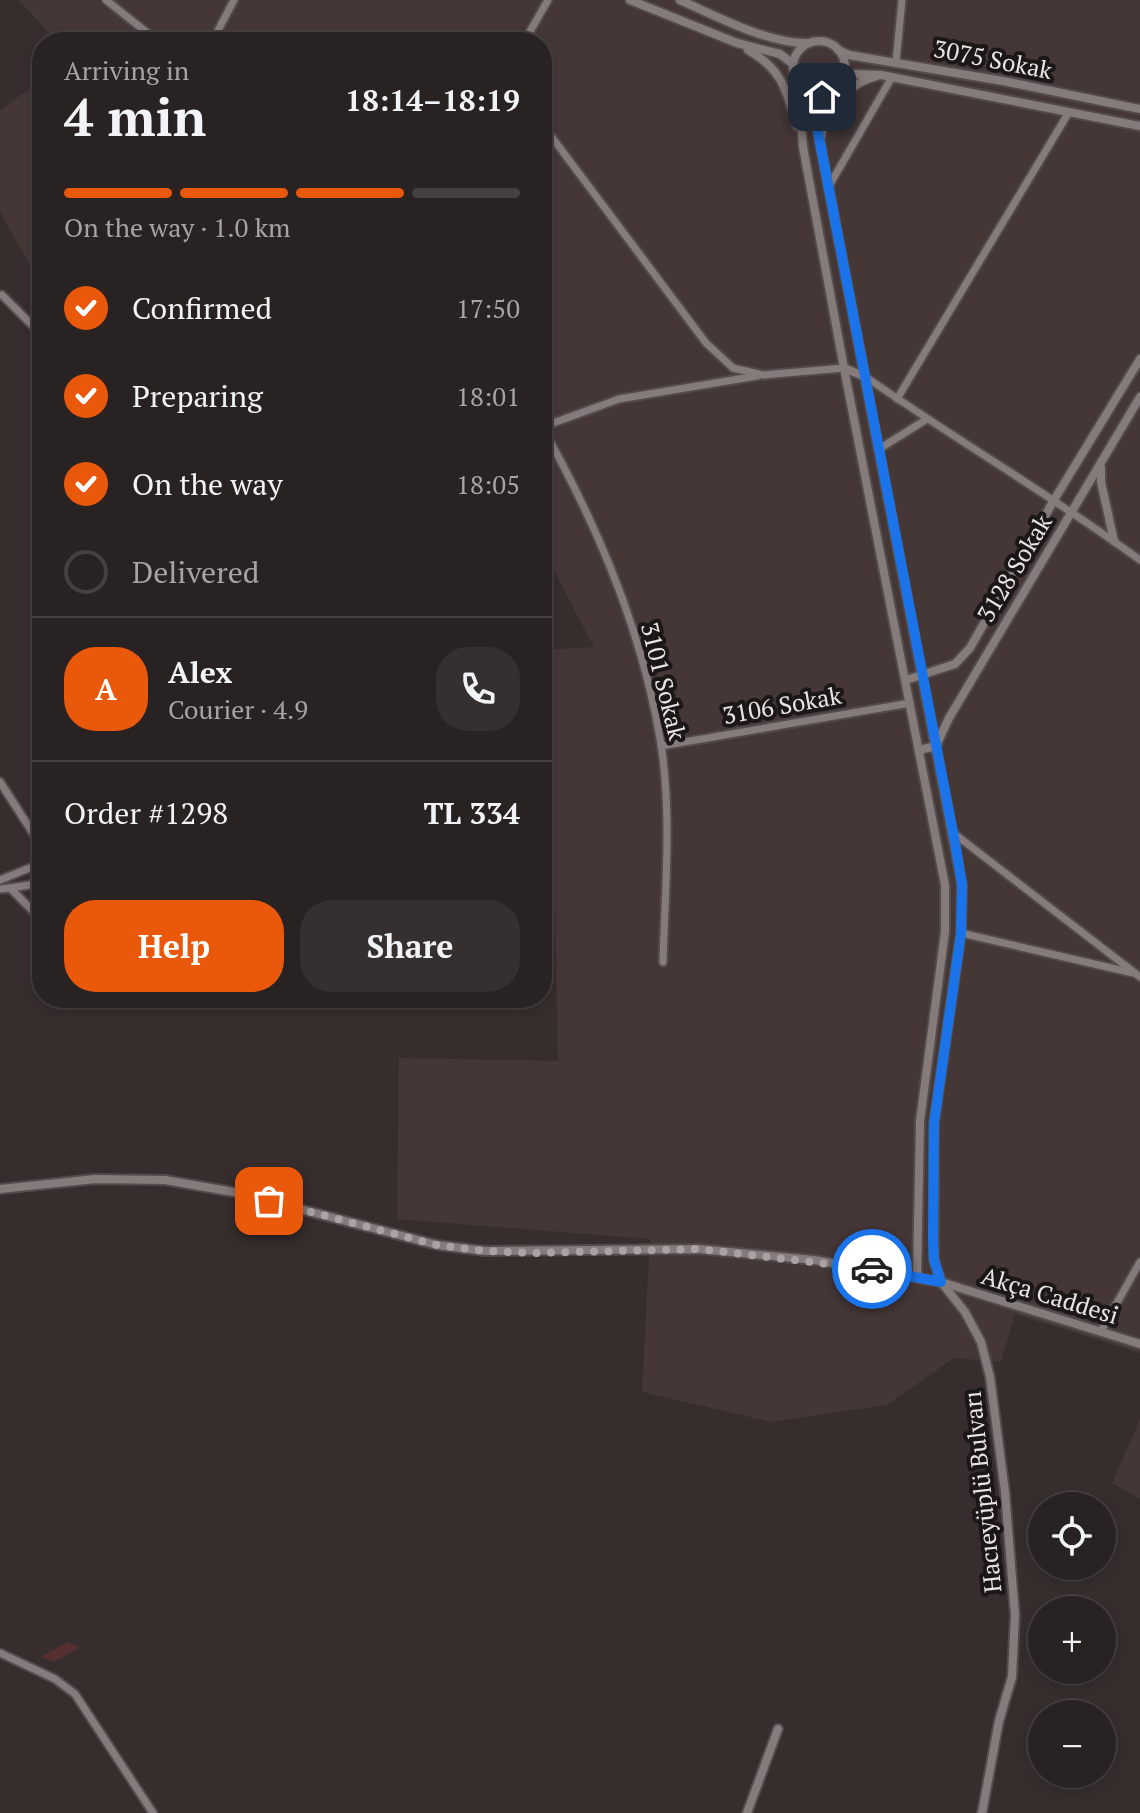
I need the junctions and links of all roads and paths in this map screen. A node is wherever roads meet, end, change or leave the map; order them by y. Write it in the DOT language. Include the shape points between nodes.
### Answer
graph roads {
  1 [pos="106,0"];
  2 [pos="234,0"];
  3 [pos="548,0"];
  4 [pos="630,0"];
  5 [pos="680,0"];
  6 [pos="902,0"];
  7 [pos="146,32"];
  8 [pos="217,32"];
  9 [pos="530,32"];
  10 [pos="737,43"];
  11 [pos="809,43"];
  12 [pos="838,50"];
  13 [pos="896,62"];
  14 [pos="793,64"];
  15 [pos="881,75"];
  16 [pos="892,77"];
  17 [pos="842,78"];
  18 [pos="798,82"];
  19 [pos="825,92"];
  20 [pos="1140,109"];
  21 [pos="1069,112"];
  22 [pos="1140,126"];
  23 [pos="552,137"];
  24 [pos="803,147"];
  25 [pos="821,149"];
  26 [pos="829,186"];
  27 [pos="2,295"];
  28 [pos="32,325"];
  29 [pos="1140,359"];
  30 [pos="844,368"];
  31 [pos="763,375"];
  32 [pos="866,377"];
  33 [pos="1140,397"];
  34 [pos="897,399"];
  35 [pos="927,419"];
  36 [pos="552,423"];
  37 [pos="552,446"];
  38 [pos="879,449"];
  39 [pos="1102,464"];
  40 [pos="1054,500"];
  41 [pos="1071,511"];
  42 [pos="1114,541"];
  43 [pos="1140,560"];
  44 [pos="923,676"];
  45 [pos="906,680"];
  46 [pos="910,703"];
  47 [pos="661,746"];
  48 [pos="936,746"];
  49 [pos="919,750"];
  50 [pos="0,782"];
  51 [pos="32,832"];
  52 [pos="952,832"];
  53 [pos="32,867"];
  54 [pos="0,880"];
  55 [pos="32,885"];
  56 [pos="10,888"];
  57 [pos="0,889"];
  58 [pos="32,910"];
  59 [pos="961,933"];
  60 [pos="663,962"];
  61 [pos="1138,973"];
  62 [pos="920,1121"];
  63 [pos="934,1123"];
  64 [pos="0,1189"];
  65 [pos="1140,1262"];
  66 [pos="917,1277"];
  67 [pos="941,1282"];
  68 [pos="1101,1331"];
  69 [pos="1140,1344"];
  70 [pos="0,1653"];
  71 [pos="778,1729"];
  72 [pos="153,1813"];
  73 [pos="747,1813"];
  74 [pos="982,1813"];
  1 -- 7 [label="street"];
  2 -- 8 [label="street"];
  3 -- 9 [label="street"];
  4 -- 10 [label="street"];
  5 -- 11 [label="street" via="739,26"];
  6 -- 13 [label="street"];
  10 -- 14 [label="street" via="780,54"];
  10 -- 24 [label="street" via="777,73"];
  11 -- 12 [label="street" via="826,42"];
  11 -- 14 [label="street"];
  12 -- 13 [label="street, 3075 Sokak"];
  12 -- 17 [label="street" via="844,63"];
  13 -- 20 [label="street, 3075 Sokak"];
  14 -- 18 [label="street"];
  15 -- 16 [label="street, 3075 Sokak"];
  15 -- 17 [label="street, 3075 Sokak"];
  15 -- 25 [label="street" via="862,82 830,111"];
  16 -- 21 [label="street, 3075 Sokak"];
  16 -- 26 [label="street"];
  17 -- 19 [label="street"];
  18 -- 19 [label="street" via="810,91"];
  18 -- 24 [label="street"];
  19 -- 25 [label="street, Hacıeyüplü Bulvarı" via="815,118"];
  21 -- 22 [label="street, 3075 Sokak"];
  21 -- 34 [label="street"];
  23 -- 31 [label="street" via="706,343 733,368"];
  24 -- 30 [label="street"];
  25 -- 26 [label="street, Hacıeyüplü Bulvarı"];
  26 -- 32 [label="street, Hacıeyüplü Bulvarı"];
  27 -- 28 [label="street"];
  29 -- 40 [label="street, 3128 Sokak"];
  30 -- 31 [label="street"];
  30 -- 32 [label="street"];
  30 -- 45 [label="street"];
  31 -- 36 [label="street" via="648,392"];
  32 -- 34 [label="street"];
  32 -- 38 [label="street, Hacıeyüplü Bulvarı"];
  33 -- 39 [label="street, 3128 Sokak"];
  34 -- 35 [label="street"];
  35 -- 38 [label="street"];
  35 -- 40 [label="street"];
  37 -- 47 [label="street, 3101 Sokak" via="624,607"];
  38 -- 44 [label="street, Hacıeyüplü Bulvarı"];
  39 -- 41 [label="street, 3128 Sokak"];
  39 -- 42 [label="street"];
  40 -- 41 [label="street"];
  40 -- 44 [label="street, 3128 Sokak" via="963,657"];
  41 -- 42 [label="street"];
  41 -- 48 [label="street, 3128 Sokak"];
  42 -- 43 [label="street"];
  44 -- 45 [label="street, 3128 Sokak"];
  44 -- 48 [label="street, Hacıeyüplü Bulvarı"];
  45 -- 46 [label="street"];
  46 -- 47 [label="street, 3106 Sokak"];
  46 -- 49 [label="street"];
  47 -- 60 [label="street, 3101 Sokak" via="667,851"];
  48 -- 49 [label="street"];
  48 -- 52 [label="street, Hacıeyüplü Bulvarı"];
  49 -- 62 [label="street" via="946,902"];
  50 -- 51 [label="street"];
  52 -- 59 [label="street, Hacıeyüplü Bulvarı" via="962,885"];
  52 -- 61 [label="street"];
  53 -- 54 [label="street"];
  55 -- 56 [label="street"];
  56 -- 57 [label="street"];
  56 -- 58 [label="street"];
  59 -- 61 [label="street"];
  59 -- 63 [label="street, Hacıeyüplü Bulvarı"];
  62 -- 63 [label="street"];
  62 -- 66 [label="street"];
  63 -- 67 [label="street, Hacıeyüplü Bulvarı" via="933,1240"];
  64 -- 66 [label="street, Akça Caddesi" via="95,1179 165,1180 239,1193 437,1245 533,1253 699,1249"];
  65 -- 68 [label="street"];
  66 -- 67 [label="street, Akça Caddesi"];
  67 -- 68 [label="street, Akça Caddesi"];
  67 -- 74 [label="street, Hacıeyüplü Bulvarı" via="981,1342 1005,1492 1016,1644"];
  68 -- 69 [label="street, Akça Caddesi"];
  70 -- 72 [label="street" via="75,1694"];
  71 -- 73 [label="street"];
}
